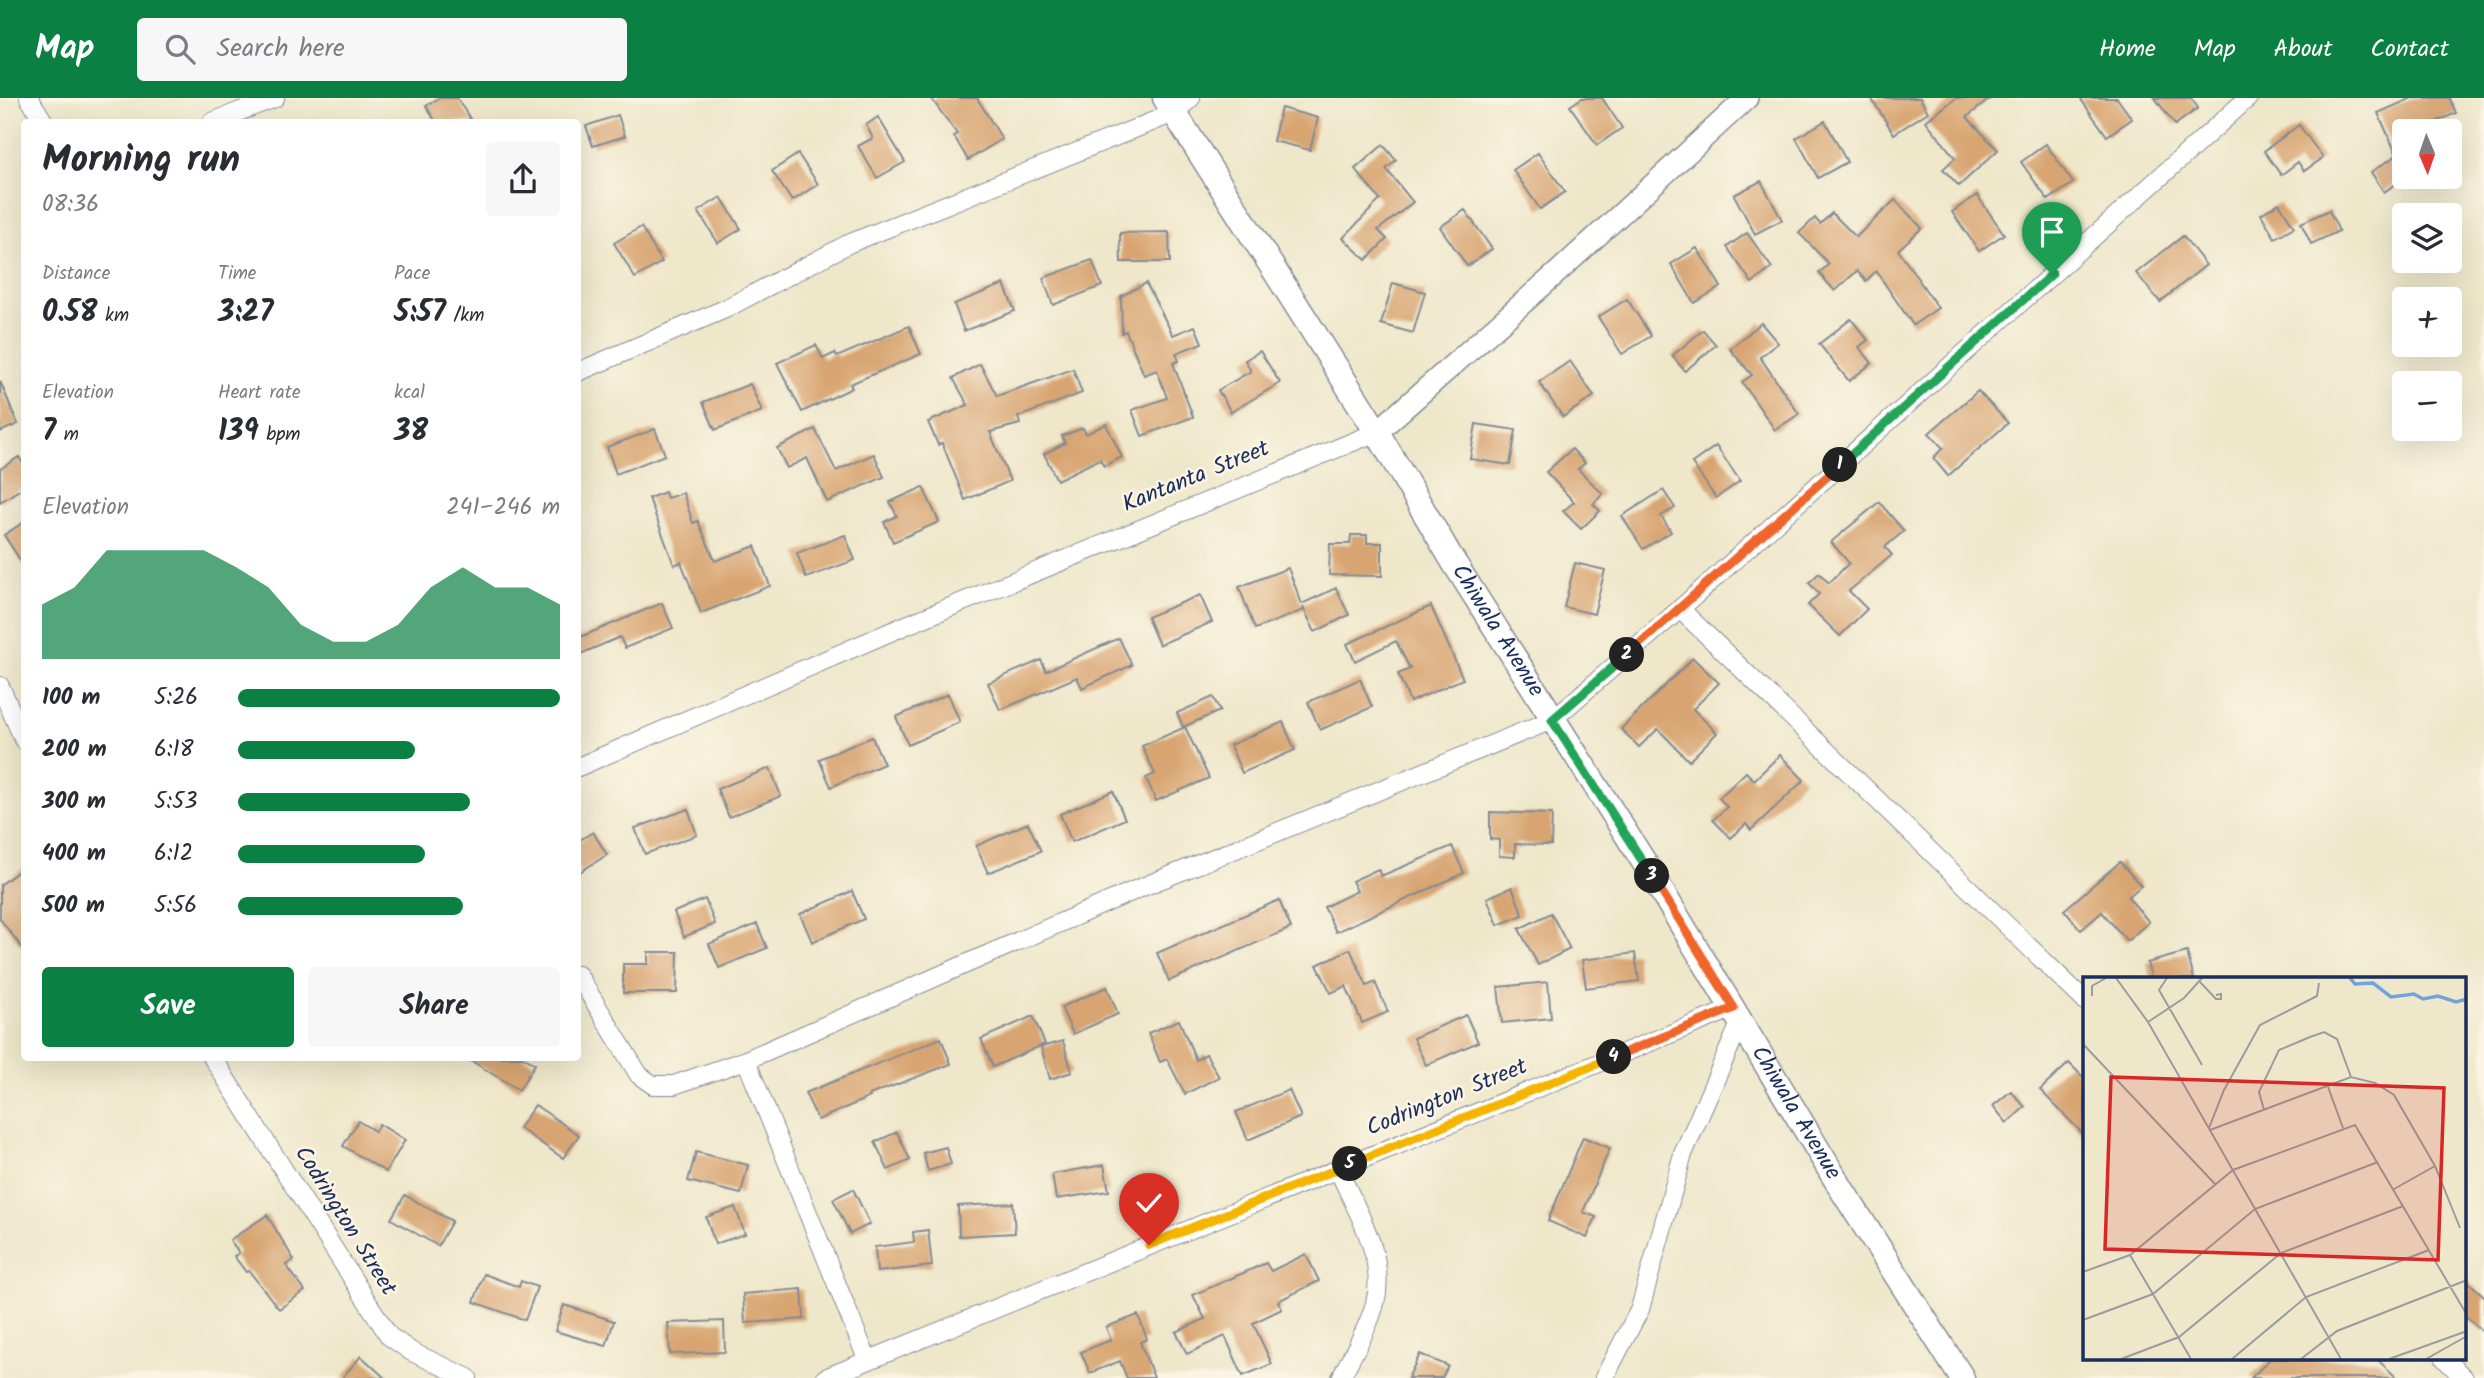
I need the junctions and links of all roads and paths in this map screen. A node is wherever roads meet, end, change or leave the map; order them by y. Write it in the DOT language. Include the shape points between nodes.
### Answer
graph roads {
  1 [pos="29,98"];
  2 [pos="275,98"];
  3 [pos="1746,98"];
  4 [pos="2248,98"];
  5 [pos="1177,103"];
  6 [pos="42,119"];
  7 [pos="220,119"];
  8 [pos="581,371"];
  9 [pos="1377,432"];
  10 [pos="1680,609"];
  11 [pos="0,686"];
  12 [pos="1552,720"];
  13 [pos="21,733"];
  14 [pos="581,767"];
  15 [pos="581,980"];
  16 [pos="2083,999"];
  17 [pos="1737,1014"];
  18 [pos="746,1060"];
  19 [pos="215,1061"];
  20 [pos="1338,1169"];
  21 [pos="867,1359"];
  22 [pos="2446,1360"];
  23 [pos="468,1378"];
  24 [pos="825,1378"];
  25 [pos="1341,1378"];
  26 [pos="1604,1378"];
  27 [pos="1962,1378"];
  28 [pos="2464,1378"];
  1 -- 6 [label="street"];
  2 -- 7 [label="street"];
  3 -- 9 [label="street, Kantanta Street"];
  4 -- 10 [label="street"];
  5 -- 8 [label="street" via="848,244 726,309"];
  5 -- 9 [label="main road, Chiwala Avenue"];
  9 -- 12 [label="main road, Chiwala Avenue"];
  9 -- 14 [label="street, Kantanta Street" via="904,626"];
  10 -- 12 [label="street"];
  10 -- 16 [label="street"];
  11 -- 13 [label="street"];
  12 -- 17 [label="main road, Chiwala Avenue"];
  12 -- 18 [label="street" via="1140,888"];
  15 -- 18 [label="street" via="639,1075 653,1085 674,1085"];
  17 -- 20 [label="street, Codrington Street"];
  17 -- 26 [label="street" via="1683,1154 1640,1309"];
  17 -- 27 [label="main road, Chiwala Avenue"];
  18 -- 21 [label="street"];
  19 -- 23 [label="street, Codrington Street" via="389,1336"];
  20 -- 21 [label="street, Codrington Street"];
  20 -- 25 [label="street" via="1371,1245 1377,1271 1375,1303"];
  21 -- 24 [label="street, Codrington Street"];
  22 -- 28 [label="street"];
}
